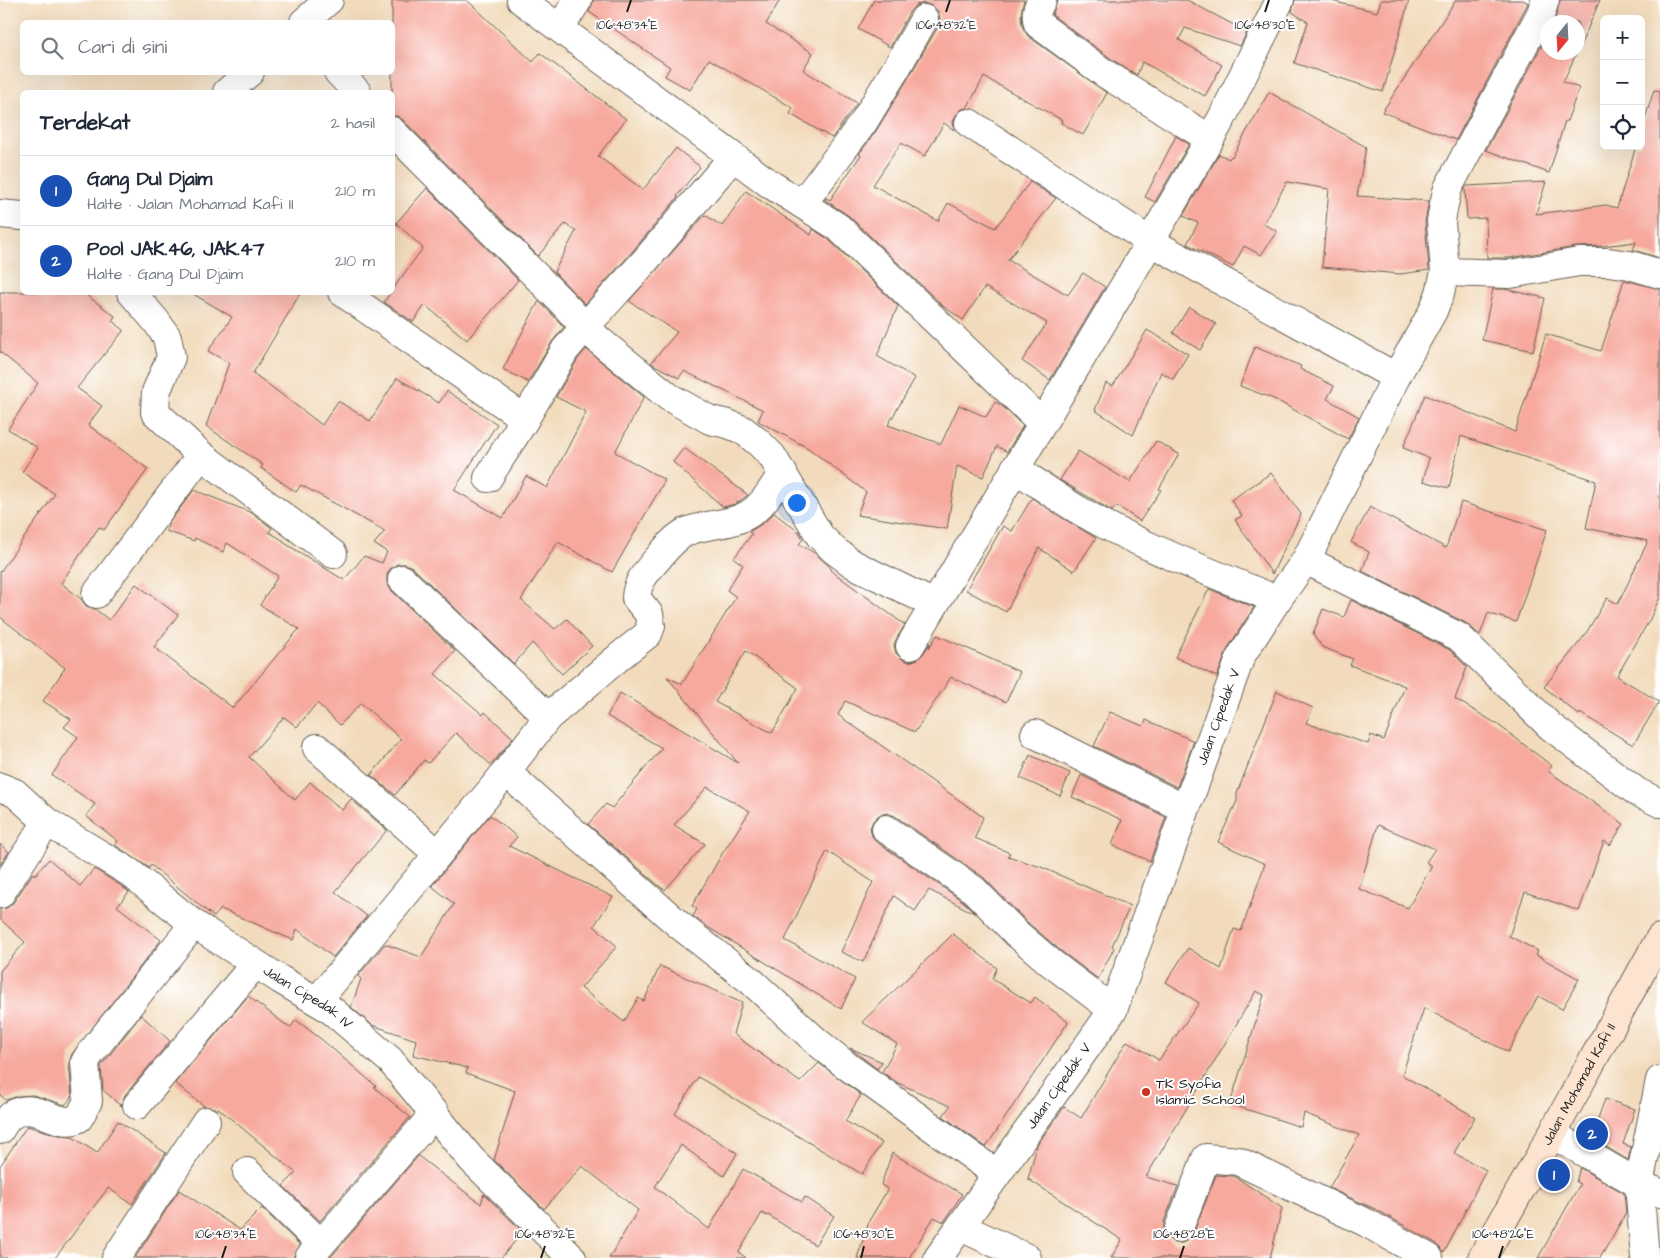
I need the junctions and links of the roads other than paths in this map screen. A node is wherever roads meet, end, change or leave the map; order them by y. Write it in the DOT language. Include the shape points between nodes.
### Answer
graph roads {
  1 [pos="328,0"];
  2 [pos="521,0"];
  3 [pos="578,0"];
  4 [pos="1042,0"];
  5 [pos="1280,0"];
  6 [pos="1545,0"];
  7 [pos="924,19"];
  8 [pos="306,20"];
  9 [pos="560,28"];
  10 [pos="247,75"];
  11 [pos="341,75"];
  12 [pos="229,90"];
  13 [pos="355,90"];
  14 [pos="969,123"];
  15 [pos="395,134"];
  16 [pos="1210,139"];
  17 [pos="733,156"];
  18 [pos="802,204"];
  19 [pos="0,214"];
  20 [pos="20,216"];
  21 [pos="1151,242"];
  22 [pos="1446,272"];
  23 [pos="1660,274"];
  24 [pos="134,295"];
  25 [pos="346,295"];
  26 [pos="585,327"];
  27 [pos="1396,377"];
  28 [pos="525,418"];
  29 [pos="1042,424"];
  30 [pos="201,455"];
  31 [pos="1015,468"];
  32 [pos="783,473"];
  33 [pos="488,478"];
  34 [pos="333,554"];
  35 [pos="1306,560"];
  36 [pos="402,579"];
  37 [pos="96,594"];
  38 [pos="1277,600"];
  39 [pos="934,604"];
  40 [pos="910,646"];
  41 [pos="548,717"];
  42 [pos="1035,734"];
  43 [pos="317,748"];
  44 [pos="506,772"];
  45 [pos="0,787"];
  46 [pos="1648,798"];
  47 [pos="1185,809"];
  48 [pos="47,822"];
  49 [pos="886,829"];
  50 [pos="438,854"];
  51 [pos="0,894"];
  52 [pos="194,924"];
  53 [pos="1659,941"];
  54 [pos="255,964"];
  55 [pos="317,1001"];
  56 [pos="1113,1010"];
  57 [pos="1660,1080"];
  58 [pos="137,1105"];
  59 [pos="435,1113"];
  60 [pos="206,1121"];
  61 [pos="0,1130"];
  62 [pos="1564,1141"];
  63 [pos="247,1172"];
  64 [pos="997,1174"];
  65 [pos="1643,1185"];
  66 [pos="960,1227"];
  67 [pos="1180,1228"];
  68 [pos="315,1251"];
  69 [pos="116,1258"];
  70 [pos="572,1258"];
  71 [pos="938,1258"];
  72 [pos="1027,1258"];
  73 [pos="1429,1258"];
  74 [pos="1482,1258"];
  75 [pos="1645,1258"];
  1 -- 8 [label="street"];
  2 -- 9 [label="street"];
  3 -- 9 [label="street"];
  4 -- 16 [label="street" via="1036,17 1038,24 1104,73"];
  5 -- 16 [label="street"];
  6 -- 22 [label="street" via="1448,188 1441,221"];
  7 -- 18 [label="street" via="863,123"];
  9 -- 17 [label="street"];
  10 -- 12 [label="street"];
  11 -- 13 [label="street"];
  14 -- 21 [label="street"];
  15 -- 26 [label="street"];
  16 -- 21 [label="street"];
  17 -- 18 [label="street"];
  17 -- 26 [label="street"];
  18 -- 29 [label="street" via="838,227"];
  19 -- 20 [label="street"];
  21 -- 27 [label="street"];
  21 -- 29 [label="street"];
  22 -- 23 [label="street" via="1510,274 1579,262 1599,262 1630,265"];
  22 -- 27 [label="street, Jalan Cipedak V" via="1433,311"];
  24 -- 30 [label="street" via="167,337 170,357 156,392 155,412"];
  25 -- 28 [label="street"];
  26 -- 28 [label="street" via="565,350"];
  26 -- 32 [label="street" via="669,397 710,420 743,430 772,456"];
  27 -- 35 [label="street, Jalan Cipedak V"];
  28 -- 33 [label="street"];
  29 -- 31 [label="street"];
  30 -- 34 [label="street"];
  30 -- 37 [label="street"];
  31 -- 38 [label="street" via="1107,526"];
  31 -- 39 [label="street"];
  32 -- 39 [label="street" via="820,536 834,550 853,564"];
  32 -- 41 [label="street" via="760,505 748,515 687,532 675,539 642,577 637,588 636,598 649,614 651,626 648,634"];
  35 -- 38 [label="street, Jalan Cipedak V"];
  35 -- 46 [label="street" via="1460,637 1550,726"];
  36 -- 41 [label="street"];
  38 -- 47 [label="street, Jalan Cipedak V" via="1241,656"];
  39 -- 40 [label="street"];
  41 -- 44 [label="street"];
  42 -- 47 [label="street"];
  43 -- 50 [label="street"];
  44 -- 50 [label="street"];
  44 -- 64 [label="street" via="672,918 752,981 816,1041"];
  45 -- 48 [label="street, Jalan Cipedak IV" via="15,793"];
  47 -- 56 [label="street, Jalan Cipedak V"];
  48 -- 51 [label="street"];
  48 -- 52 [label="street, Jalan Cipedak IV" via="129,872"];
  49 -- 56 [label="street" via="974,890 1016,933"];
  50 -- 55 [label="street"];
  52 -- 54 [label="street, Jalan Cipedak IV"];
  52 -- 61 [label="street" via="85,1062 88,1101 79,1118 66,1122 26,1109 11,1115"];
  53 -- 62 [label="main road, Jalan Mohamad Kafi II"];
  54 -- 55 [label="street, Jalan Cipedak IV"];
  54 -- 58 [label="street"];
  55 -- 59 [label="street, Jalan Cipedak IV" via="390,1060"];
  56 -- 64 [label="street, Jalan Cipedak V"];
  57 -- 65 [label="street"];
  59 -- 68 [label="street"];
  59 -- 70 [label="street, Jalan Cipedak IV" via="471,1159"];
  60 -- 69 [label="street"];
  62 -- 65 [label="street"];
  62 -- 74 [label="main road, Jalan Mohamad Kafi II"];
  63 -- 68 [label="street"];
  64 -- 66 [label="street, Jalan Cipedak V"];
  65 -- 75 [label="street"];
  66 -- 71 [label="street, Jalan Cipedak V"];
  66 -- 72 [label="street"];
  67 -- 73 [label="street" via="1206,1158 1238,1161"];
}
